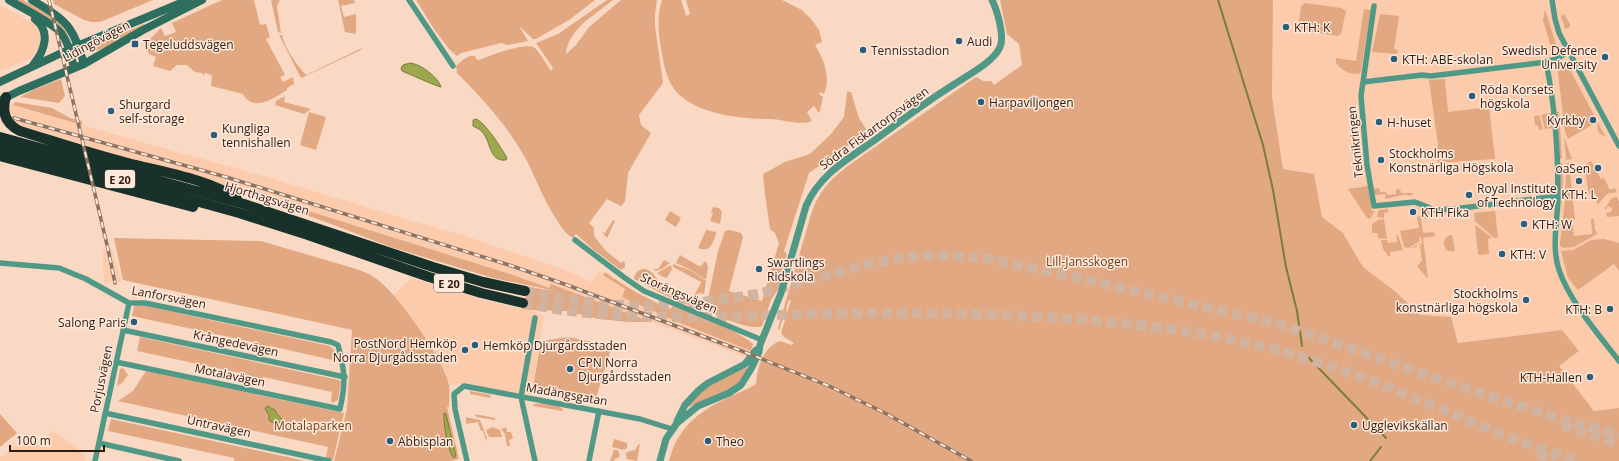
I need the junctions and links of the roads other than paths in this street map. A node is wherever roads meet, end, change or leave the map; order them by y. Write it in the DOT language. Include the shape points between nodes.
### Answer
graph roads {
  1 [pos="9,0"];
  2 [pos="32,0"];
  3 [pos="188,0"];
  4 [pos="202,0"];
  5 [pos="409,0"];
  6 [pos="992,0"];
  7 [pos="1552,0"];
  8 [pos="1374,6"];
  9 [pos="27,12"];
  10 [pos="78,46"];
  11 [pos="70,49"];
  12 [pos="1568,52"];
  13 [pos="1546,62"];
  14 [pos="84,64"];
  15 [pos="453,66"];
  16 [pos="31,67"];
  17 [pos="74,68"];
  18 [pos="0,82"];
  19 [pos="1363,82"];
  20 [pos="3,99"];
  21 [pos="2,134"];
  22 [pos="18,136"];
  23 [pos="1619,146"];
  24 [pos="0,147"];
  25 [pos="0,156"];
  26 [pos="1558,196"];
  27 [pos="241,208"];
  28 [pos="575,240"];
  29 [pos="0,263"];
  30 [pos="525,292"];
  31 [pos="129,303"];
  32 [pos="523,303"];
  33 [pos="535,318"];
  34 [pos="123,330"];
  35 [pos="761,343"];
  36 [pos="1619,361"];
  37 [pos="116,362"];
  38 [pos="345,377"];
  39 [pos="521,397"];
  40 [pos="599,411"];
  41 [pos="105,413"];
  42 [pos="674,426"];
  43 [pos="99,443"];
  44 [pos="95,461"];
  45 [pos="179,461"];
  46 [pos="329,461"];
  47 [pos="467,461"];
  48 [pos="474,461"];
  49 [pos="535,461"];
  50 [pos="589,461"];
  51 [pos="660,461"];
  1 -- 9 [label="main road"];
  2 -- 10 [label="main road" via="61,18 69,27"];
  3 -- 10 [label="main road, Lidingövägen"];
  4 -- 14 [label="main road, Lidingövägen" via="142,30"];
  5 -- 15 [label="street"];
  6 -- 35 [label="street, Södra Fiskartorpsvägen" via="1002,37 1000,49 994,56 835,167 811,195 781,293"];
  7 -- 12 [label="street" via="1559,33"];
  8 -- 19 [label="street, Teknikringen"];
  9 -- 11 [label="main road" via="59,31"];
  9 -- 16 [label="main road" via="42,26 45,35 42,52"];
  10 -- 11 [label="main road, Lidingövägen"];
  10 -- 14 [label="main road"];
  11 -- 16 [label="main road, Lidingövägen"];
  11 -- 17 [label="main road"];
  12 -- 13 [label="street"];
  12 -- 23 [label="street"];
  13 -- 19 [label="street"];
  13 -- 26 [label="street" via="1553,109"];
  14 -- 17 [label="main road, Lidingövägen"];
  16 -- 18 [label="main road, Lidingövägen"];
  17 -- 20 [label="main road, Lidingövägen"];
  19 -- 26 [label="street, Teknikringen" via="1361,104 1374,206 1415,202 1435,210 1454,209"];
  20 -- 22 [label="highway" via="6,120"];
  21 -- 22 [label="highway"];
  22 -- 27 [label="highway" via="201,182 225,191"];
  24 -- 27 [label="highway, Hjorthagsvägen / E 20"];
  25 -- 27 [label="highway" via="198,208"];
  26 -- 36 [label="street" via="1555,250 1563,281 1583,314"];
  27 -- 30 [label="highway, Hjorthagsvägen / E 20" via="483,282"];
  27 -- 32 [label="highway, Hjorthagsvägen / E 20" via="322,240 429,277"];
  28 -- 35 [label="street, Storängsvägen" via="644,292"];
  29 -- 31 [label="street, Lanforsvägen" via="59,268 86,279"];
  31 -- 34 [label="street, Porjusvägen"];
  31 -- 38 [label="street, Lanforsvägen" via="139,302 168,307 331,342 338,345"];
  33 -- 39 [label="street"];
  34 -- 37 [label="street, Porjusvägen"];
  34 -- 38 [label="street, Krångedevägen"];
  35 -- 42 [label="street" via="743,365 698,391 685,406"];
  35 -- 42 [label="street" via="751,369 740,385 698,406"];
  37 -- 38 [label="street, Motalavägen" via="340,409"];
  37 -- 41 [label="street, Porjusvägen"];
  39 -- 40 [label="street, Madängsgatan"];
  39 -- 47 [label="street, Madängsgatan" via="464,386 458,389 454,394 455,409"];
  39 -- 49 [label="street"];
  40 -- 42 [label="street, Madängsgatan"];
  40 -- 50 [label="street"];
  41 -- 43 [label="street, Porjusvägen"];
  41 -- 46 [label="street, Untravägen"];
  42 -- 51 [label="street" via="666,438"];
  43 -- 44 [label="street, Porjusvägen"];
  43 -- 45 [label="street"];
  47 -- 48 [label="street"];
}
